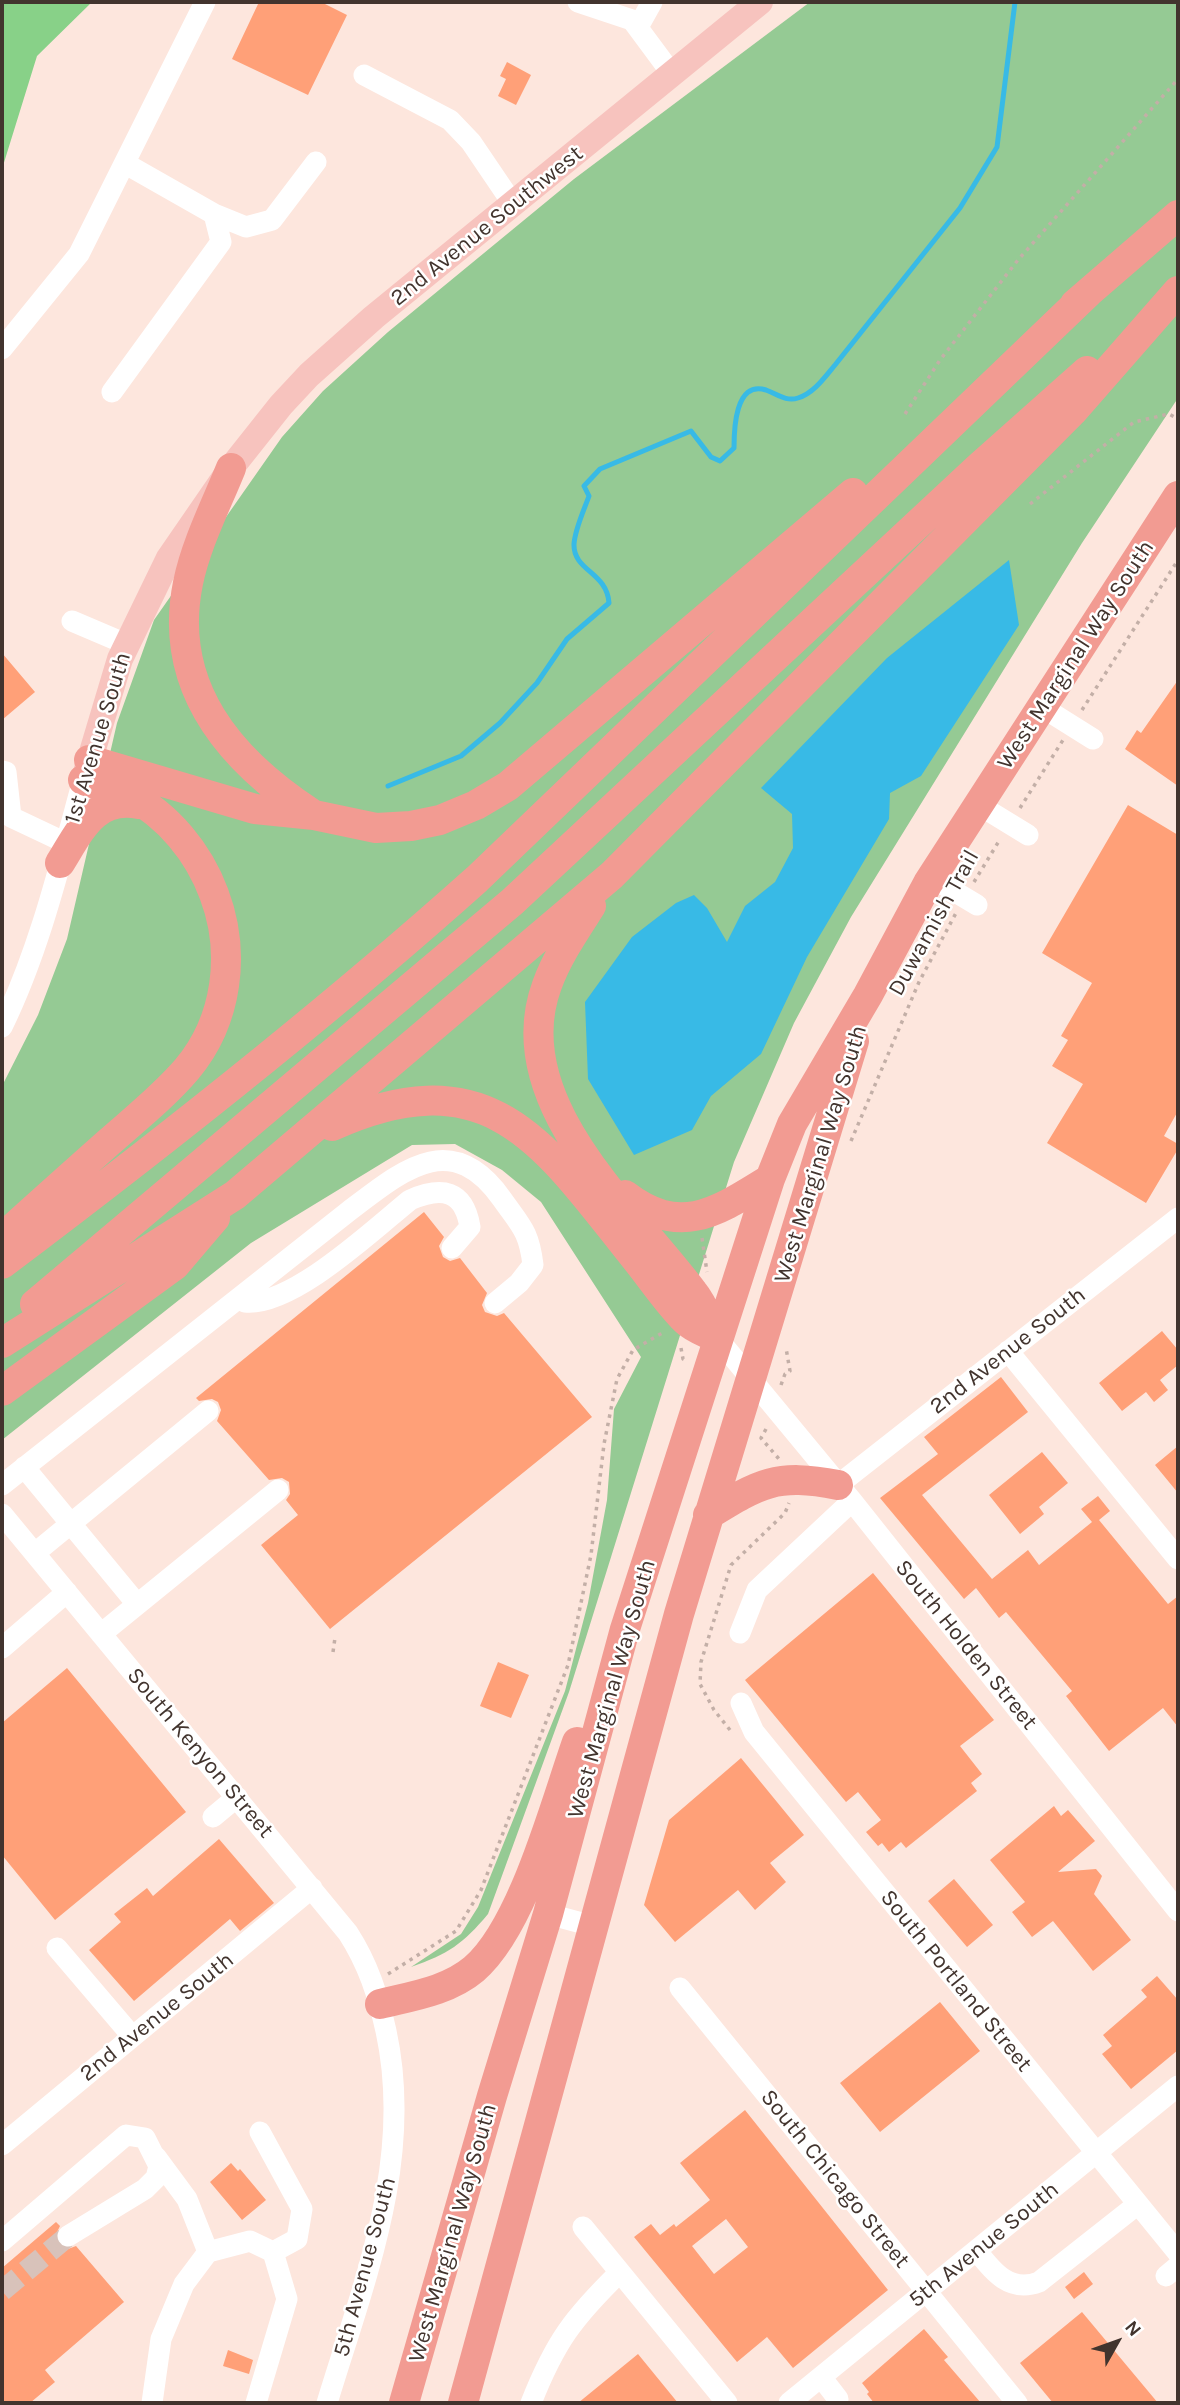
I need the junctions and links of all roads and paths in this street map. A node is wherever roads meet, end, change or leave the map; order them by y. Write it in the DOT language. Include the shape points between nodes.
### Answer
graph roads {
  1 [pos="205,2"];
  2 [pos="578,2"];
  3 [pos="652,2"];
  4 [pos="760,2"];
  5 [pos="638,27"];
  6 [pos="672,74"];
  7 [pos="364,75"];
  8 [pos="1178,79"];
  9 [pos="316,162"];
  10 [pos="127,164"];
  11 [pos="513,204"];
  12 [pos="214,214"];
  13 [pos="1178,215"];
  14 [pos="1178,290"];
  15 [pos="1089,292"];
  16 [pos="2,349"];
  17 [pos="111,391"];
  18 [pos="905,414"];
  19 [pos="1178,419"];
  20 [pos="231,468"];
  21 [pos="1030,504"];
  22 [pos="1175,509"];
  23 [pos="1178,560"];
  24 [pos="72,621"];
  25 [pos="126,644"];
  26 [pos="1042,707"];
  27 [pos="1072,726"];
  28 [pos="1093,739"];
  29 [pos="86,770"];
  30 [pos="2,771"];
  31 [pos="144,805"];
  32 [pos="979,805"];
  33 [pos="314,815"];
  34 [pos="7,819"];
  35 [pos="1019,830"];
  36 [pos="63,853"];
  37 [pos="612,875"];
  38 [pos="932,878"];
  39 [pos="971,902"];
  40 [pos="869,995"];
  41 [pos="2,1027"];
  42 [pos="304,1138"];
  43 [pos="846,1152"];
  44 [pos="599,1176"];
  45 [pos="770,1179"];
  46 [pos="235,1195"];
  47 [pos="1178,1218"];
  48 [pos="701,1234"];
  49 [pos="2,1238"];
  50 [pos="452,1248"];
  51 [pos="2,1264"];
  52 [pos="708,1274"];
  53 [pos="241,1297"];
  54 [pos="495,1303"];
  55 [pos="665,1332"];
  56 [pos="2,1333"];
  57 [pos="718,1339"];
  58 [pos="2,1343"];
  59 [pos="786,1346"];
  60 [pos="1008,1351"];
  61 [pos="785,1374"];
  62 [pos="752,1381"];
  63 [pos="2,1391"];
  64 [pos="208,1411"];
  65 [pos="764,1435"];
  66 [pos="24,1467"];
  67 [pos="781,1467"];
  68 [pos="2,1485"];
  69 [pos="278,1490"];
  70 [pos="845,1493"];
  71 [pos="2,1515"];
  72 [pos="708,1516"];
  73 [pos="71,1524"];
  74 [pos="35,1553"];
  75 [pos="1178,1559"];
  76 [pos="66,1592"];
  77 [pos="137,1604"];
  78 [pos="625,1629"];
  79 [pos="740,1633"];
  80 [pos="101,1634"];
  81 [pos="335,1638"];
  82 [pos="2,1648"];
  83 [pos="333,1652"];
  84 [pos="741,1703"];
  85 [pos="237,1797"];
  86 [pos="213,1817"];
  87 [pos="312,1888"];
  88 [pos="1178,1912"];
  89 [pos="548,1914"];
  90 [pos="593,1926"];
  91 [pos="57,1948"];
  92 [pos="400,1967"];
  93 [pos="680,1988"];
  94 [pos="380,2004"];
  95 [pos="132,2036"];
  96 [pos="1176,2093"];
  97 [pos="260,2133"];
  98 [pos="2,2146"];
  99 [pos="1097,2153"];
  100 [pos="156,2157"];
  101 [pos="1138,2204"];
  102 [pos="583,2227"];
  103 [pos="68,2236"];
  104 [pos="2,2241"];
  105 [pos="977,2251"];
  106 [pos="208,2252"];
  107 [pos="273,2252"];
  108 [pos="1178,2253"];
  109 [pos="620,2272"];
  110 [pos="926,2292"];
  111 [pos="821,2377"];
  112 [pos="838,2399"];
  113 [pos="152,2403"];
  114 [pos="256,2403"];
  115 [pos="327,2403"];
  116 [pos="404,2403"];
  117 [pos="463,2403"];
  118 [pos="531,2403"];
  119 [pos="727,2403"];
  120 [pos="789,2403"];
  121 [pos="1017,2403"];
  1 -- 10 [label="street"];
  2 -- 5 [label="street" via="632,20"];
  3 -- 5 [label="street"];
  4 -- 6 [label="main road, 2nd Avenue Southwest"];
  5 -- 6 [label="street"];
  6 -- 11 [label="main road, 2nd Avenue Southwest"];
  7 -- 11 [label="street" via="450,120 471,142"];
  8 -- 18 [label="path" via="1018,260 940,360"];
  9 -- 12 [label="street" via="272,220 246,227"];
  10 -- 12 [label="street"];
  10 -- 16 [label="street" via="79,254"];
  11 -- 20 [label="main road, 2nd Avenue Southwest" via="309,375"];
  12 -- 17 [label="street" via="221,242"];
  13 -- 15 [label="highway"];
  14 -- 37 [label="highway" via="1072,412"];
  14 -- 56 [label="highway" via="978,468 512,902"];
  15 -- 33 [label="highway" via="508,786 440,820 411,826 376,828"];
  15 -- 51 [label="highway" via="456,898 278,1048"];
  19 -- 21 [label="path" via="1169,414 1134,422"];
  20 -- 25 [label="main road, 1st Avenue South" via="169,558"];
  20 -- 33 [label="highway" via="188,584 187,657 206,709 233,750 262,779"];
  22 -- 26 [label="highway, West Marginal Way South"];
  23 -- 27 [label="path, Duwamish Trail"];
  24 -- 25 [label="street"];
  25 -- 29 [label="main road, 1st Avenue South"];
  26 -- 27 [label="street"];
  26 -- 32 [label="highway, West Marginal Way South"];
  27 -- 28 [label="street"];
  27 -- 35 [label="path, Duwamish Trail"];
  29 -- 31 [label="highway"];
  29 -- 33 [label="highway" via="255,809"];
  29 -- 36 [label="street, 1st Avenue South"];
  30 -- 34 [label="street" via="6,772"];
  31 -- 36 [label="highway" via="122,800 98,811"];
  31 -- 49 [label="highway" via="178,834 209,881 227,941 223,995 214,1022 188,1068"];
  32 -- 35 [label="street"];
  32 -- 38 [label="highway, West Marginal Way South"];
  34 -- 36 [label="street"];
  35 -- 39 [label="path, Duwamish Trail"];
  36 -- 41 [label="street, 1st Avenue South" via="27,970"];
  37 -- 42 [label="highway"];
  37 -- 44 [label="highway" via="570,938 546,986 540,1028 542,1067 552,1102"];
  38 -- 39 [label="street"];
  38 -- 40 [label="highway, West Marginal Way South"];
  39 -- 43 [label="path, Duwamish Trail" via="919,982"];
  40 -- 45 [label="highway, West Marginal Way South" via="792,1124"];
  40 -- 62 [label="highway, West Marginal Way South"];
  42 -- 46 [label="highway"];
  42 -- 57 [label="highway" via="363,1112 398,1103 430,1099 483,1110 538,1142 687,1322"];
  44 -- 45 [label="highway" via="639,1207 678,1218 720,1209"];
  44 -- 57 [label="highway" via="695,1294"];
  45 -- 57 [label="highway, West Marginal Way South"];
  46 -- 58 [label="highway"];
  46 -- 63 [label="highway" via="175,1265"];
  47 -- 60 [label="street, 2nd Avenue South"];
  48 -- 52 [label="path"];
  50 -- 53 [label="street" via="470,1227 468,1212 454,1195 427,1192 410,1200 294,1289 253,1303"];
  53 -- 54 [label="street" via="392,1178 416,1165 444,1158 470,1167 498,1193 530,1238 533,1265"];
  53 -- 66 [label="street"];
  55 -- 92 [label="path" via="628,1354 612,1395 591,1555 559,1692 471,1910 450,1936"];
  57 -- 62 [label="street, South Holden Street"];
  57 -- 78 [label="highway, West Marginal Way South"];
  59 -- 61 [label="path" via="790,1371"];
  60 -- 70 [label="street, 2nd Avenue South"];
  60 -- 75 [label="street"];
  62 -- 70 [label="street, South Holden Street"];
  62 -- 72 [label="highway, West Marginal Way South"];
  64 -- 73 [label="street"];
  65 -- 67 [label="path" via="761,1438"];
  66 -- 68 [label="street"];
  66 -- 73 [label="street"];
  69 -- 77 [label="street"];
  70 -- 72 [label="highway" via="783,1478 755,1488"];
  70 -- 79 [label="street, 2nd Avenue South" via="757,1590"];
  70 -- 88 [label="street, South Holden Street"];
  71 -- 74 [label="street, South Kenyon Street"];
  72 -- 90 [label="highway, West Marginal Way South"];
  73 -- 74 [label="street"];
  73 -- 77 [label="street"];
  74 -- 76 [label="street, South Kenyon Street"];
  76 -- 80 [label="street, South Kenyon Street"];
  76 -- 82 [label="street"];
  77 -- 80 [label="street"];
  78 -- 89 [label="highway, West Marginal Way South"];
  78 -- 94 [label="highway" via="581,1728 533,1864 499,1943 459,1979"];
  80 -- 85 [label="street, South Kenyon Street"];
  81 -- 83 [label="path"];
  84 -- 99 [label="street, South Portland Street" via="754,1732"];
  85 -- 86 [label="street"];
  85 -- 87 [label="street, South Kenyon Street"];
  87 -- 94 [label="street, South Kenyon Street" via="359,1950"];
  87 -- 95 [label="street, 2nd Avenue South"];
  89 -- 90 [label="street"];
  89 -- 116 [label="highway, West Marginal Way South"];
  90 -- 117 [label="highway, West Marginal Way South"];
  91 -- 95 [label="street"];
  93 -- 110 [label="street, South Chicago Street"];
  94 -- 115 [label="street, 5th Avenue South" via="396,2100 391,2171 377,2237"];
  95 -- 98 [label="street, 2nd Avenue South"];
  96 -- 99 [label="street, 5th Avenue South"];
  97 -- 107 [label="street" via="302,2209 297,2239"];
  99 -- 101 [label="street, South Portland Street"];
  99 -- 105 [label="street, 5th Avenue South"];
  100 -- 103 [label="street" via="156,2178 145,2189"];
  100 -- 104 [label="street" via="145,2138 126,2135"];
  100 -- 106 [label="street" via="187,2199"];
  101 -- 105 [label="street" via="1028,2286 1005,2280"];
  101 -- 108 [label="street, South Portland Street"];
  102 -- 109 [label="street"];
  105 -- 110 [label="street, 5th Avenue South"];
  106 -- 107 [label="street" via="250,2241"];
  106 -- 113 [label="street" via="184,2284 161,2339"];
  107 -- 114 [label="street" via="287,2299"];
  109 -- 118 [label="street" via="570,2324 548,2360"];
  109 -- 119 [label="street"];
  110 -- 111 [label="street, 5th Avenue South"];
  110 -- 121 [label="street, South Chicago Street"];
  111 -- 112 [label="street"];
  111 -- 120 [label="street, 5th Avenue South"];
}
